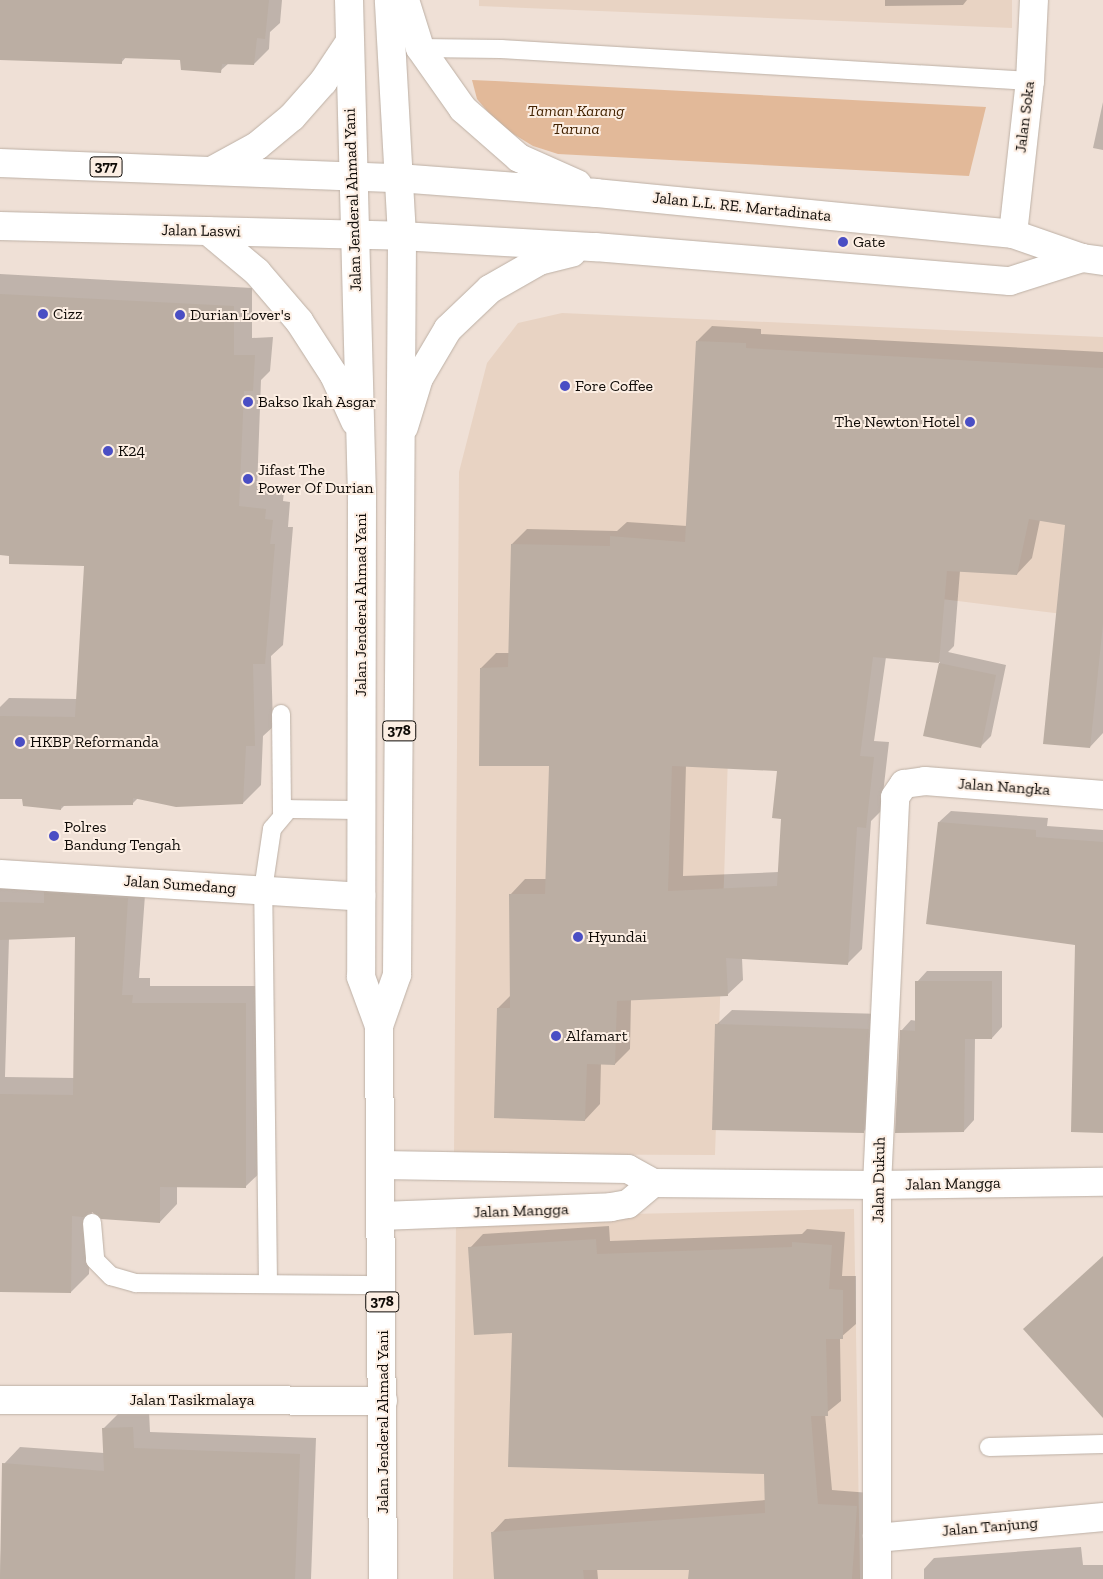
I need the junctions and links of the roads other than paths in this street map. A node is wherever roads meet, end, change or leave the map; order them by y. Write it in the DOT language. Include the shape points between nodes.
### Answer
graph roads {
  1 [pos="349,0"];
  2 [pos="389,0"];
  3 [pos="404,0"];
  4 [pos="1034,0"];
  5 [pos="349,43"];
  6 [pos="420,48"];
  7 [pos="1030,81"];
  8 [pos="0,163"];
  9 [pos="211,171"];
  10 [pos="351,174"];
  11 [pos="398,178"];
  12 [pos="596,192"];
  13 [pos="0,226"];
  14 [pos="208,231"];
  15 [pos="354,234"];
  16 [pos="1013,234"];
  17 [pos="402,236"];
  18 [pos="595,247"];
  19 [pos="1093,260"];
  20 [pos="402,433"];
  21 [pos="360,434"];
  22 [pos="281,714"];
  23 [pos="904,784"];
  24 [pos="1103,795"];
  25 [pos="361,810"];
  26 [pos="282,814"];
  27 [pos="0,874"];
  28 [pos="264,890"];
  29 [pos="361,897"];
  30 [pos="379,1026"];
  31 [pos="381,1165"];
  32 [pos="1103,1182"];
  33 [pos="653,1183"];
  34 [pos="877,1185"];
  35 [pos="381,1216"];
  36 [pos="92,1223"];
  37 [pos="268,1284"];
  38 [pos="382,1285"];
  39 [pos="0,1400"];
  40 [pos="384,1401"];
  41 [pos="1103,1444"];
  42 [pos="989,1447"];
  43 [pos="1103,1517"];
  44 [pos="877,1538"];
  45 [pos="383,1579"];
  46 [pos="877,1579"];
  1 -- 5 [label="main road, Jalan Jenderal Ahmad Yani"];
  2 -- 11 [label="main road, Jalan Jenderal Ahmad Yani"];
  3 -- 6 [label="main road"];
  4 -- 7 [label="main road, Jalan Soka"];
  5 -- 9 [label="main road" via="323,82 292,116 257,146"];
  5 -- 10 [label="main road, Jalan Jenderal Ahmad Yani"];
  6 -- 7 [label="lane" via="501,49"];
  6 -- 12 [label="main road" via="463,109 519,158"];
  7 -- 16 [label="main road, Jalan Soka"];
  8 -- 9 [label="main road, 377"];
  9 -- 10 [label="main road, 377"];
  10 -- 11 [label="main road, 377"];
  10 -- 15 [label="main road, Jalan Jenderal Ahmad Yani / 378"];
  11 -- 12 [label="main road, Jalan L.L. RE. Martadinata"];
  11 -- 17 [label="main road, Jalan Jenderal Ahmad Yani / 378"];
  12 -- 16 [label="main road, Jalan L.L. RE. Martadinata"];
  13 -- 14 [label="main road, Jalan Laswi"];
  14 -- 15 [label="main road, Jalan Laswi"];
  14 -- 21 [label="main road" via="257,272 299,321 334,375"];
  15 -- 17 [label="main road, Jalan Laswi"];
  15 -- 21 [label="main road, Jalan Jenderal Ahmad Yani / 378"];
  16 -- 19 [label="main road, Jalan L.L. RE. Martadinata"];
  17 -- 18 [label="main road, Jalan L.L. RE. Martadinata"];
  17 -- 20 [label="main road, Jalan Jenderal Ahmad Yani / 378"];
  18 -- 19 [label="main road, Jalan L.L. RE. Martadinata" via="1010,281"];
  18 -- 20 [label="main road" via="539,261 490,289 448,329 419,378"];
  20 -- 30 [label="main road, Jalan Jenderal Ahmad Yani / 378" via="397,976"];
  21 -- 25 [label="main road, Jalan Jenderal Ahmad Yani / 378"];
  22 -- 26 [label="lane"];
  23 -- 24 [label="main road, Jalan Nangka" via="925,781"];
  23 -- 34 [label="main road, Jalan Dukuh" via="895,797"];
  25 -- 26 [label="lane" via="289,809"];
  25 -- 29 [label="main road, Jalan Jenderal Ahmad Yani / 378"];
  26 -- 28 [label="lane" via="272,829"];
  27 -- 28 [label="main road, Jalan Sumedang"];
  28 -- 29 [label="main road, Jalan Sumedang"];
  28 -- 37 [label="lane"];
  29 -- 30 [label="main road, Jalan Jenderal Ahmad Yani / 378" via="361,976"];
  30 -- 31 [label="main road, Jalan Jenderal Ahmad Yani / 378"];
  31 -- 33 [label="main road, Jalan Mangga" via="628,1169"];
  31 -- 35 [label="main road, Jalan Jenderal Ahmad Yani / 378"];
  32 -- 34 [label="main road, Jalan Mangga"];
  33 -- 34 [label="main road, Jalan Mangga"];
  33 -- 35 [label="main road, Jalan Mangga" via="628,1204 611,1207"];
  34 -- 44 [label="main road, Jalan Dukuh"];
  35 -- 38 [label="main road, Jalan Jenderal Ahmad Yani / 378"];
  36 -- 37 [label="lane" via="95,1260 111,1276 136,1283"];
  37 -- 38 [label="lane"];
  38 -- 40 [label="main road, Jalan Jenderal Ahmad Yani / 378"];
  39 -- 40 [label="main road, Jalan Tasikmalaya"];
  40 -- 45 [label="main road, Jalan Jenderal Ahmad Yani / 378"];
  41 -- 42 [label="lane"];
  43 -- 44 [label="main road, Jalan Tanjung"];
  44 -- 46 [label="main road, Jalan Dukuh"];
}
